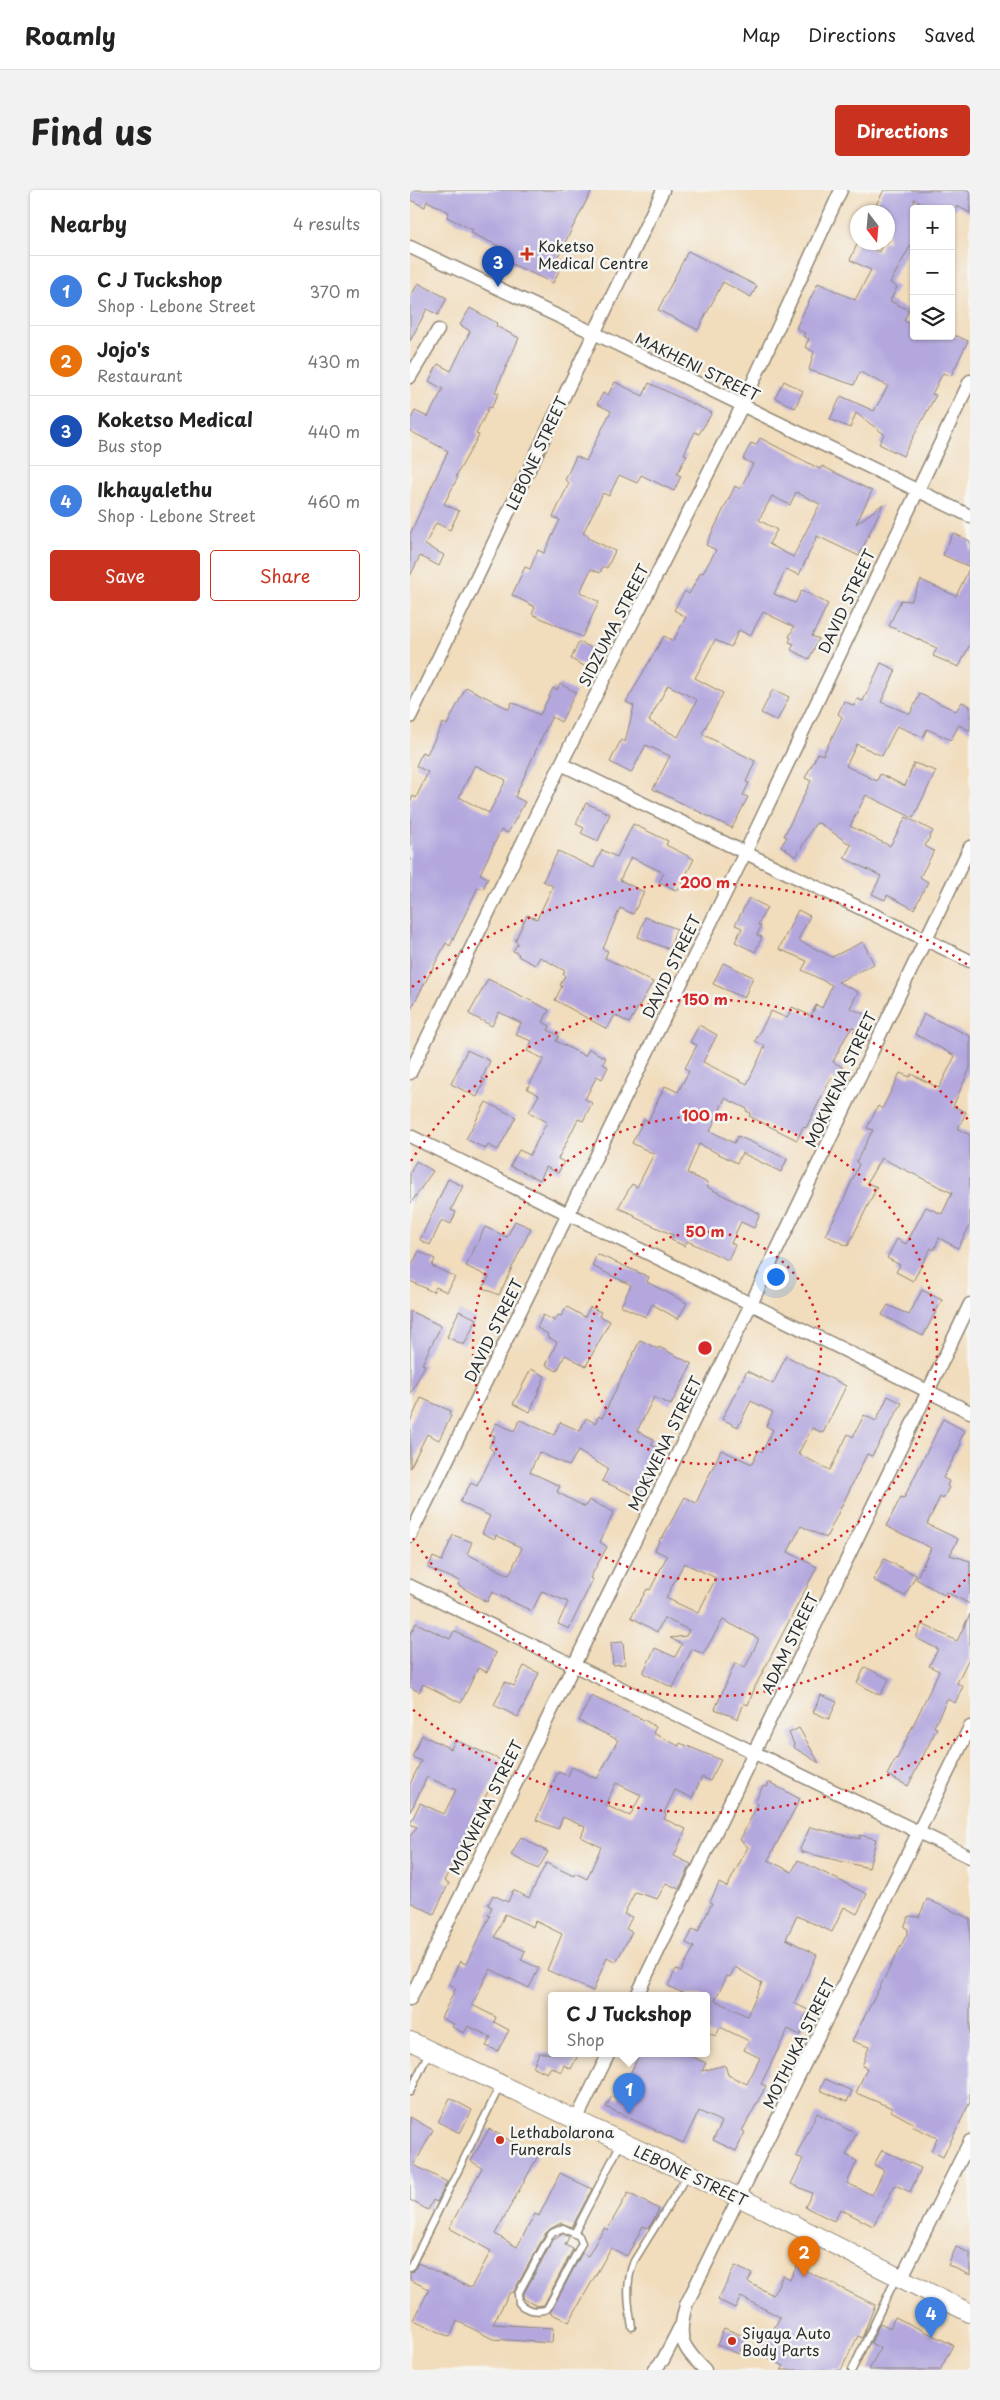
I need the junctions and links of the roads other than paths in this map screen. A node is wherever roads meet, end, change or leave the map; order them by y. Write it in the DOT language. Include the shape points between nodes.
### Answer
graph roads {
  1 [pos="663,190"];
  2 [pos="842,190"];
  3 [pos="410,247"];
  4 [pos="438,330"];
  5 [pos="594,333"];
  6 [pos="410,377"];
  7 [pos="970,381"];
  8 [pos="742,406"];
  9 [pos="917,489"];
  10 [pos="970,516"];
  11 [pos="410,717"];
  12 [pos="561,764"];
  13 [pos="970,847"];
  14 [pos="745,853"];
  15 [pos="925,939"];
  16 [pos="970,961"];
  17 [pos="410,1073"];
  18 [pos="410,1136"];
  19 [pos="568,1214"];
  20 [pos="751,1304"];
  21 [pos="970,1304"];
  22 [pos="928,1391"];
  23 [pos="970,1412"];
  24 [pos="410,1536"];
  25 [pos="410,1586"];
  26 [pos="573,1664"];
  27 [pos="970,1727"];
  28 [pos="754,1754"];
  29 [pos="919,1832"];
  30 [pos="970,1857"];
  31 [pos="638,1992"];
  32 [pos="410,1999"];
  33 [pos="410,2041"];
  34 [pos="430,2050"];
  35 [pos="607,2057"];
  36 [pos="501,2085"];
  37 [pos="410,2092"];
  38 [pos="576,2120"];
  39 [pos="970,2141"];
  40 [pos="622,2142"];
  41 [pos="689,2173"];
  42 [pos="740,2198"];
  43 [pos="574,2234"];
  44 [pos="410,2268"];
  45 [pos="899,2278"];
  46 [pos="970,2312"];
  47 [pos="632,2327"];
  48 [pos="680,2327"];
  49 [pos="654,2370"];
  50 [pos="705,2370"];
  51 [pos="852,2370"];
  1 -- 5 [label="street, LEBONE STREET"];
  2 -- 8 [label="street, SIDZUMA STREET"];
  3 -- 5 [label="street, MAKHENI STREET"];
  4 -- 6 [label="street"];
  5 -- 8 [label="street, MAKHENI STREET"];
  5 -- 11 [label="street, LEBONE STREET"];
  7 -- 9 [label="street, DAVID STREET"];
  8 -- 9 [label="street, MAKHENI STREET"];
  8 -- 12 [label="street, SIDZUMA STREET"];
  9 -- 10 [label="street, MAKHENI STREET"];
  9 -- 14 [label="street, DAVID STREET"];
  12 -- 14 [label="street"];
  12 -- 17 [label="street, SIDZUMA STREET"];
  13 -- 15 [label="street, MOKWENA STREET"];
  14 -- 15 [label="street"];
  14 -- 19 [label="street, DAVID STREET"];
  15 -- 16 [label="street"];
  15 -- 20 [label="street, MOKWENA STREET"];
  18 -- 19 [label="street"];
  19 -- 20 [label="street"];
  19 -- 24 [label="street, DAVID STREET"];
  20 -- 22 [label="street"];
  20 -- 26 [label="street, MOKWENA STREET"];
  21 -- 22 [label="street, ADAM STREET"];
  22 -- 23 [label="street"];
  22 -- 28 [label="street, ADAM STREET"];
  25 -- 26 [label="street"];
  26 -- 28 [label="street"];
  26 -- 32 [label="street, MOKWENA STREET"];
  27 -- 29 [label="street, MOTHUKA STREET"];
  28 -- 29 [label="street"];
  28 -- 31 [label="street, ADAM STREET"];
  29 -- 30 [label="street"];
  29 -- 42 [label="street, MOTHUKA STREET"];
  33 -- 34 [label="street, LEBONE STREET"];
  34 -- 36 [label="street, LEBONE STREET"];
  34 -- 37 [label="lane"];
  35 -- 38 [label="street"];
  36 -- 38 [label="street, LEBONE STREET"];
  36 -- 44 [label="lane"];
  38 -- 40 [label="street, LEBONE STREET"];
  39 -- 45 [label="street"];
  40 -- 41 [label="street, LEBONE STREET"];
  40 -- 43 [label="lane"];
  41 -- 42 [label="street, LEBONE STREET"];
  41 -- 47 [label="lane" via="634,2261 628,2295"];
  42 -- 45 [label="street, LEBONE STREET"];
  42 -- 48 [label="street, MOTHUKA STREET" via="686,2305"];
  43 -- 43 [label="lane" via="582,2239 582,2243 547,2309 539,2311 520,2305 518,2294 552,2233 563,2228"];
  45 -- 46 [label="street, LEBONE STREET"];
  45 -- 51 [label="lane"];
  48 -- 49 [label="street, MOTHUKA STREET" via="663,2360"];
  48 -- 50 [label="street" via="686,2351"];
}
